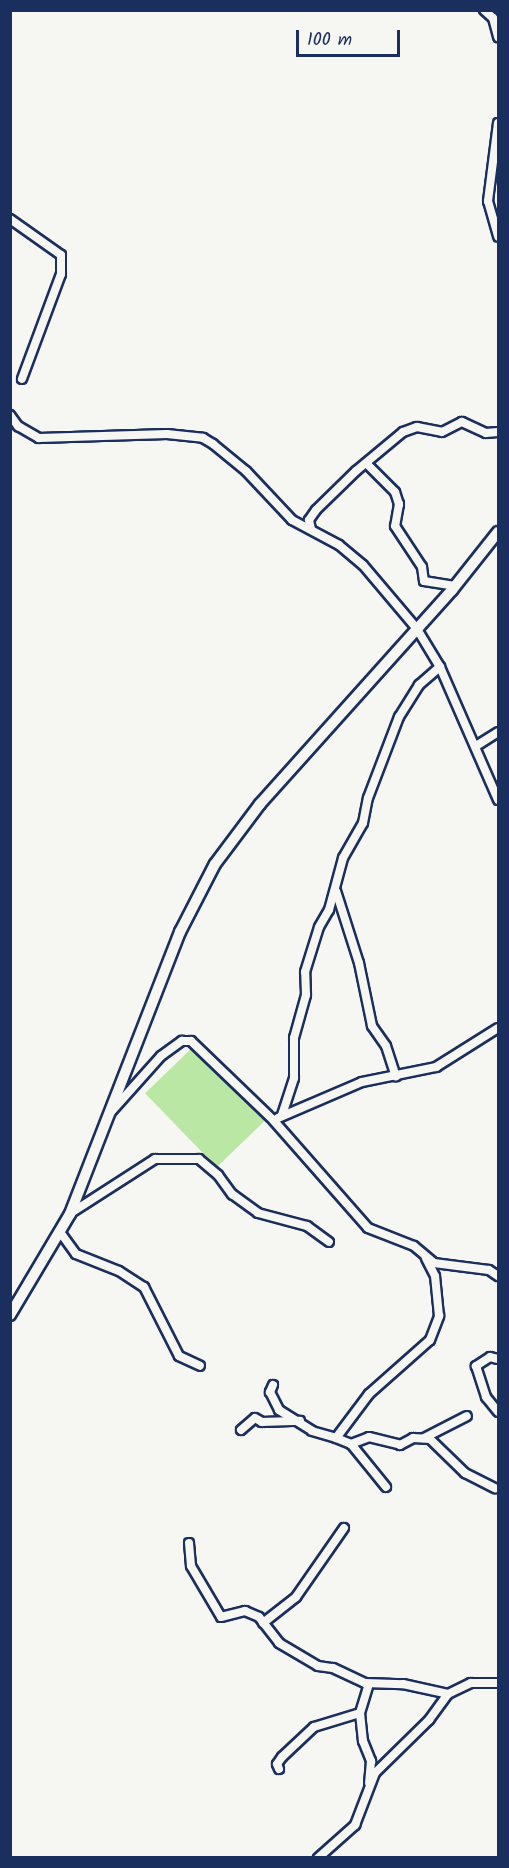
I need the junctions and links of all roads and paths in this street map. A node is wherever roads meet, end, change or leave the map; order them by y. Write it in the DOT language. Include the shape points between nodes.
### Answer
graph roads {
  1 [pos="484,10"];
  2 [pos="498,36"];
  3 [pos="498,123"];
  4 [pos="10,219"];
  5 [pos="498,237"];
  6 [pos="22,379"];
  7 [pos="10,415"];
  8 [pos="498,432"];
  9 [pos="366,463"];
  10 [pos="311,529"];
  11 [pos="498,532"];
  12 [pos="455,586"];
  13 [pos="417,629"];
  14 [pos="440,667"];
  15 [pos="498,732"];
  16 [pos="476,746"];
  17 [pos="498,795"];
  18 [pos="336,891"];
  19 [pos="498,1028"];
  20 [pos="396,1076"];
  21 [pos="109,1114"];
  22 [pos="282,1115"];
  23 [pos="274,1121"];
  24 [pos="70,1214"];
  25 [pos="60,1232"];
  26 [pos="329,1242"];
  27 [pos="426,1257"];
  28 [pos="498,1276"];
  29 [pos="10,1315"];
  30 [pos="498,1359"];
  31 [pos="200,1366"];
  32 [pos="273,1385"];
  33 [pos="498,1412"];
  34 [pos="467,1416"];
  35 [pos="300,1421"];
  36 [pos="241,1430"];
  37 [pos="336,1438"];
  38 [pos="424,1438"];
  39 [pos="351,1444"];
  40 [pos="386,1487"];
  41 [pos="495,1488"];
  42 [pos="344,1528"];
  43 [pos="189,1543"];
  44 [pos="263,1623"];
  45 [pos="498,1683"];
  46 [pos="369,1684"];
  47 [pos="448,1694"];
  48 [pos="360,1713"];
  49 [pos="279,1769"];
  50 [pos="369,1783"];
  51 [pos="318,1857"];
  1 -- 2 [label="street" via="493,18"];
  3 -- 5 [label="street" via="488,201"];
  4 -- 6 [label="street" via="61,255 61,274"];
  7 -- 10 [label="street" via="18,426 39,438 167,434 204,438 246,471 285,513"];
  8 -- 9 [label="street" via="486,433 462,422 442,432 414,427"];
  9 -- 10 [label="street" via="316,510 309,520"];
  9 -- 12 [label="street" via="395,492 399,504 394,526 423,567 424,581"];
  10 -- 13 [label="street" via="363,565"];
  11 -- 12 [label="main road"];
  12 -- 13 [label="main road"];
  13 -- 14 [label="street"];
  13 -- 21 [label="main road" via="260,804 215,864 180,932"];
  14 -- 16 [label="street"];
  14 -- 18 [label="street" via="420,685 399,717 368,798 363,824 343,858"];
  15 -- 16 [label="street"];
  16 -- 17 [label="street"];
  18 -- 20 [label="street" via="359,963 372,1026 386,1046"];
  18 -- 22 [label="street" via="305,972 306,995 294,1038 294,1078"];
  19 -- 20 [label="street" via="436,1067"];
  20 -- 22 [label="street" via="362,1082"];
  21 -- 23 [label="street" via="161,1056 186,1040 197,1045"];
  21 -- 24 [label="main road"];
  22 -- 23 [label="street"];
  23 -- 27 [label="street" via="368,1228 414,1246"];
  24 -- 25 [label="main road"];
  24 -- 26 [label="street" via="155,1159 199,1159 232,1194 258,1213 307,1226"];
  25 -- 29 [label="main road"];
  25 -- 31 [label="street" via="76,1254 119,1271 144,1287 180,1356"];
  27 -- 28 [label="street" via="442,1265 480,1268"];
  27 -- 37 [label="street" via="435,1276 439,1316 429,1340 369,1394"];
  30 -- 33 [label="street" via="490,1357 476,1366 486,1397"];
  32 -- 35 [label="street" via="275,1405"];
  34 -- 38 [label="street"];
  35 -- 36 [label="street" via="262,1422 255,1418"];
  35 -- 37 [label="street" via="312,1431"];
  37 -- 39 [label="street"];
  38 -- 39 [label="street" via="400,1445 369,1437"];
  38 -- 41 [label="street" via="438,1444 465,1473"];
  39 -- 40 [label="street"];
  42 -- 44 [label="street" via="296,1597"];
  43 -- 44 [label="street" via="191,1566 220,1617 245,1611"];
  44 -- 46 [label="street" via="279,1643 307,1661"];
  45 -- 47 [label="street" via="471,1683"];
  46 -- 47 [label="street" via="403,1684"];
  46 -- 48 [label="street"];
  47 -- 50 [label="street" via="429,1720"];
  48 -- 49 [label="street" via="314,1727 282,1757 277,1764"];
  48 -- 50 [label="street" via="370,1761"];
  50 -- 51 [label="street" via="355,1825"];
}
